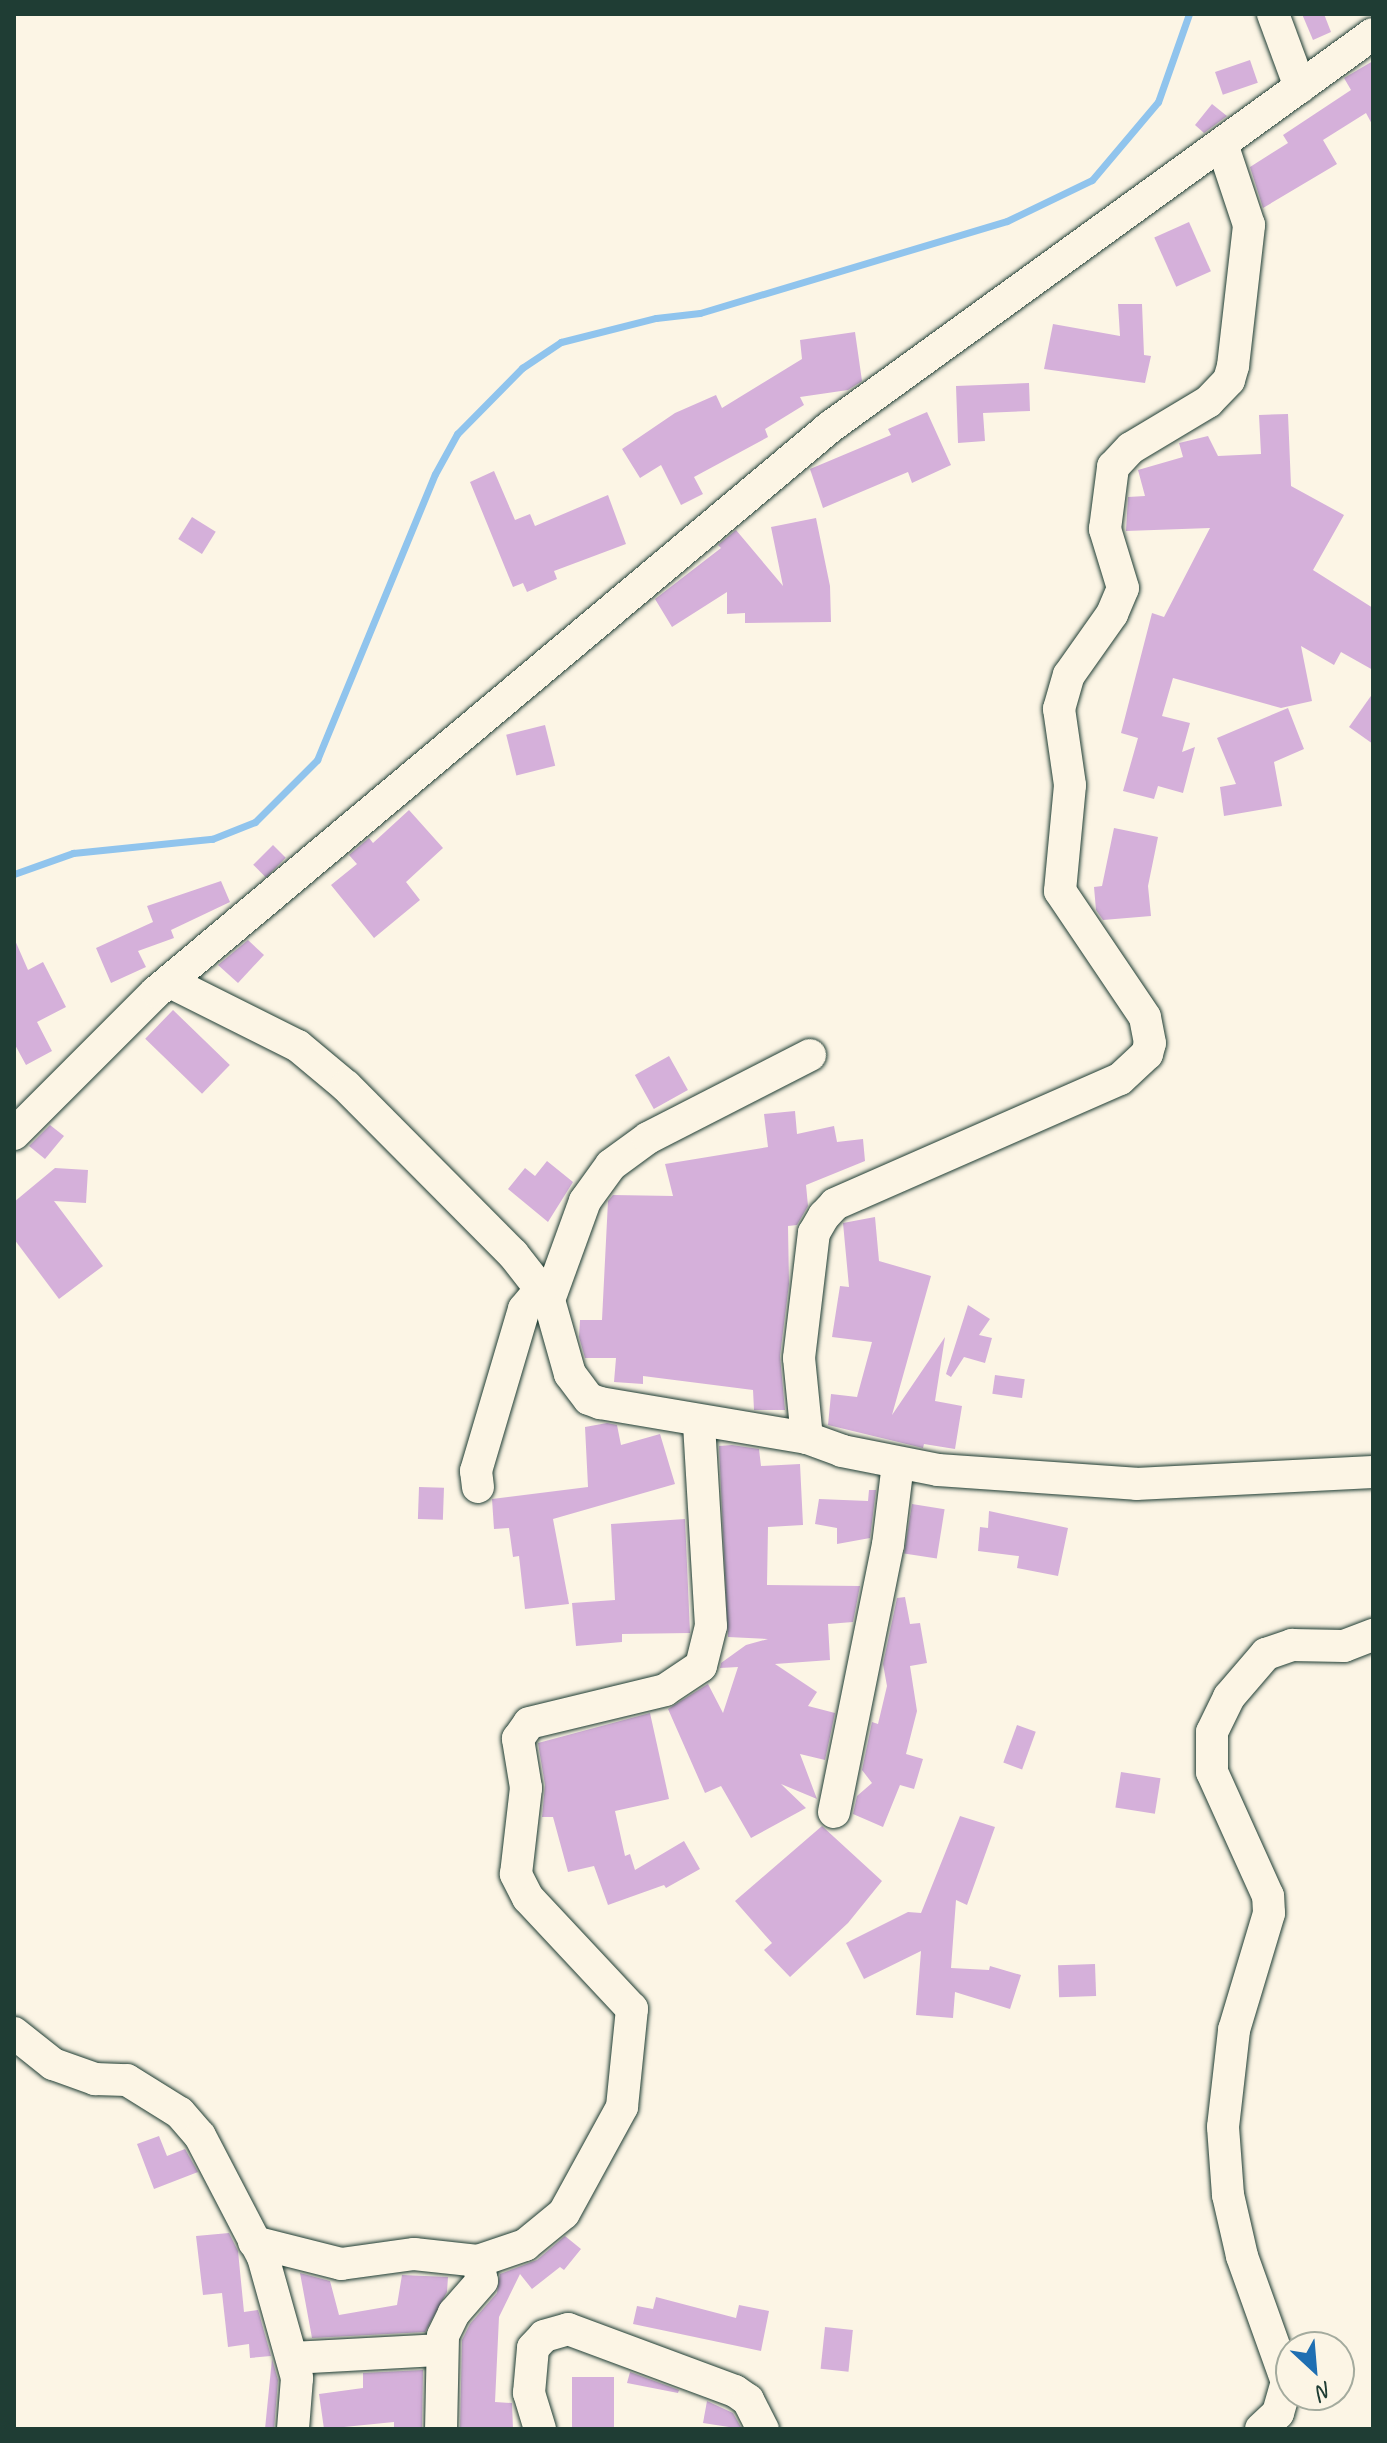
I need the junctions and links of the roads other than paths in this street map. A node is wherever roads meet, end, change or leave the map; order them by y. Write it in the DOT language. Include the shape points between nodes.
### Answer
graph roads {
  1 [pos="1273,14"];
  2 [pos="1373,34"];
  3 [pos="1300,87"];
  4 [pos="1222,144"];
  5 [pos="170,982"];
  6 [pos="810,1055"];
  7 [pos="14,1134"];
  8 [pos="545,1294"];
  9 [pos="699,1424"];
  10 [pos="807,1438"];
  11 [pos="898,1464"];
  12 [pos="1373,1472"];
  13 [pos="478,1487"];
  14 [pos="1373,1635"];
  15 [pos="834,1812"];
  16 [pos="14,2033"];
  17 [pos="254,2242"];
  18 [pos="478,2261"];
  19 [pos="442,2350"];
  20 [pos="292,2358"];
  21 [pos="293,2429"];
  22 [pos="441,2429"];
  23 [pos="540,2429"];
  24 [pos="763,2429"];
  25 [pos="1261,2429"];
  1 -- 3 [label="street"];
  2 -- 3 [label="street"];
  3 -- 4 [label="street"];
  4 -- 5 [label="street" via="830,427"];
  4 -- 10 [label="street" via="1249,225 1229,380 1208,402 1131,448 1113,467 1105,529 1123,588 1112,614 1069,675 1059,709 1070,785 1060,891 1145,1017 1147,1054 1120,1079 835,1204 824,1216 814,1233 799,1358"];
  5 -- 7 [label="street"];
  5 -- 8 [label="street" via="298,1046 513,1254"];
  6 -- 8 [label="street" via="648,1138 611,1165 585,1201"];
  8 -- 9 [label="street" via="570,1374 589,1399"];
  8 -- 13 [label="street" via="524,1309 476,1471"];
  9 -- 10 [label="street"];
  9 -- 18 [label="street" via="711,1626 701,1666 665,1690 529,1723 518,1739 526,1788 516,1874 528,1898 632,2009 622,2107 564,2213 525,2245"];
  10 -- 11 [label="street"];
  11 -- 12 [label="street" via="1136,1484"];
  11 -- 15 [label="street" via="888,1545"];
  14 -- 25 [label="street" via="1344,1646 1292,1645 1266,1654 1229,1697 1212,1732 1212,1772 1268,1896 1269,1913 1234,2030 1223,2127 1228,2195 1242,2256 1287,2382 1278,2413"];
  16 -- 17 [label="street" via="53,2064 95,2079 127,2080 180,2113 200,2136"];
  17 -- 18 [label="street" via="341,2264 414,2254"];
  17 -- 20 [label="street"];
  18 -- 19 [label="street" via="482,2281 446,2323"];
  19 -- 20 [label="street"];
  19 -- 22 [label="street"];
  20 -- 21 [label="street" via="297,2378"];
  23 -- 24 [label="street" via="529,2393 533,2348 544,2336 568,2329 735,2391 748,2400"];
}
